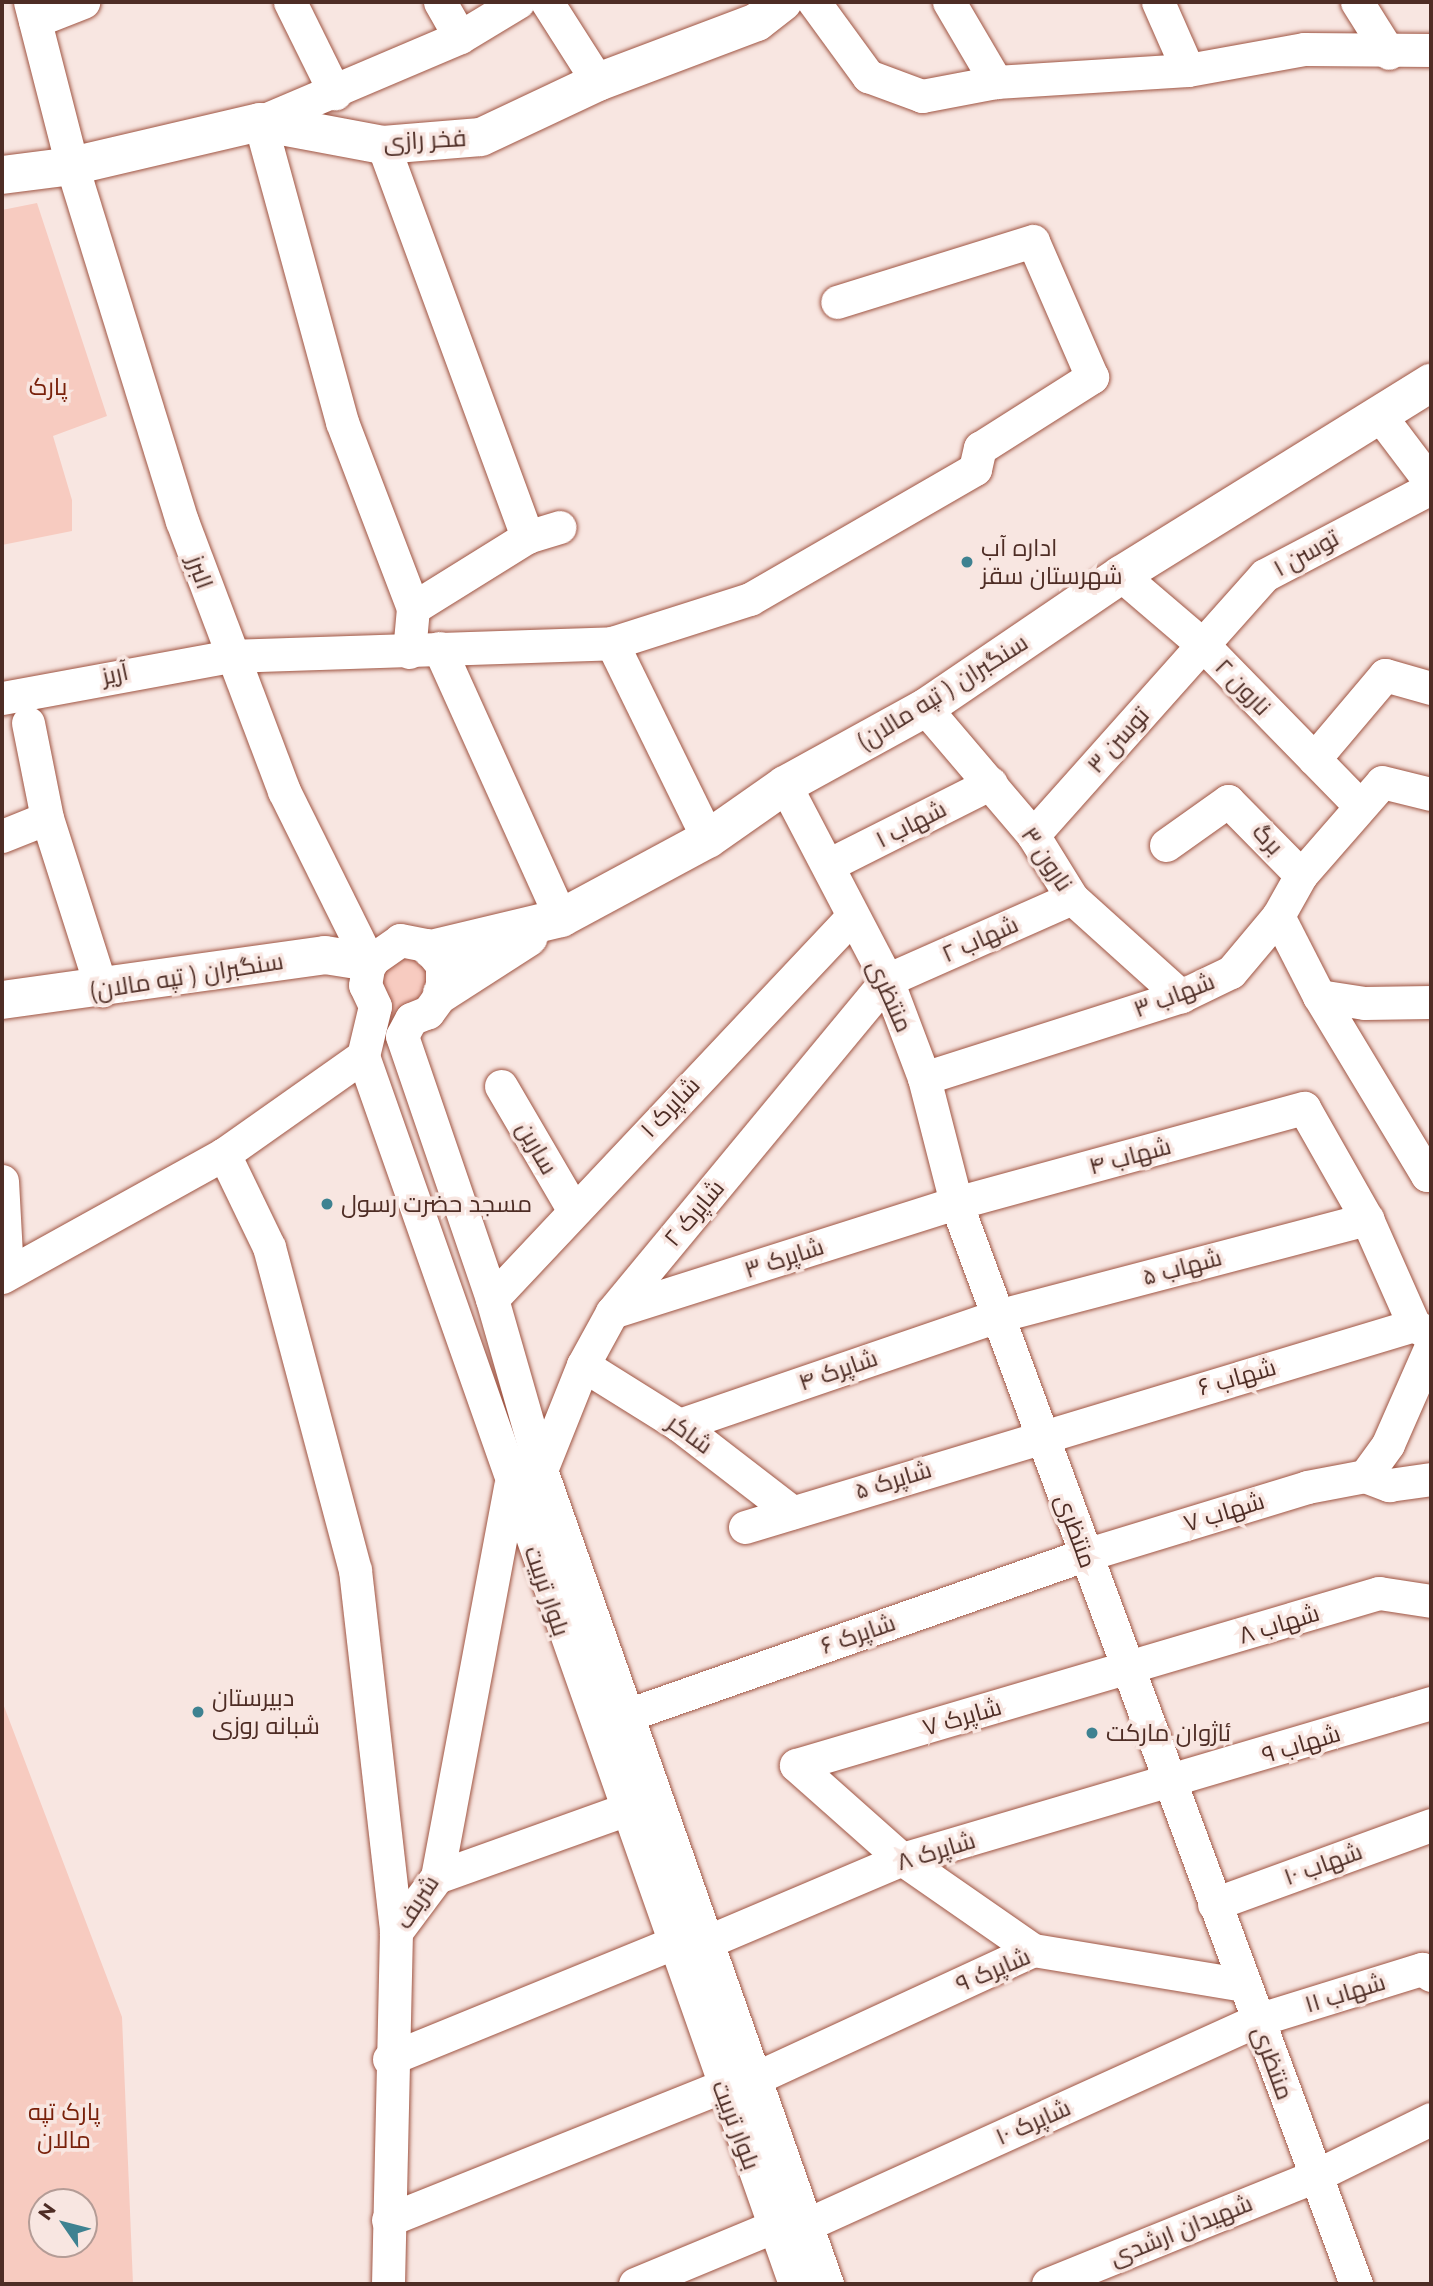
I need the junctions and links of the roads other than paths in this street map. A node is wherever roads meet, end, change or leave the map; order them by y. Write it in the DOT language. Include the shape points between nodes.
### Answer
graph roads {
  1 [pos="83,2"];
  2 [pos="290,2"];
  3 [pos="440,2"];
  4 [pos="518,2"];
  5 [pos="547,2"];
  6 [pos="814,2"];
  7 [pos="949,2"];
  8 [pos="1158,2"];
  9 [pos="1357,2"];
  10 [pos="761,8"];
  11 [pos="32,11"];
  12 [pos="460,37"];
  13 [pos="1431,50"];
  14 [pos="1389,52"];
  15 [pos="1188,70"];
  16 [pos="598,82"];
  17 [pos="996,82"];
  18 [pos="335,93"];
  19 [pos="260,122"];
  20 [pos="383,145"];
  21 [pos="72,166"];
  22 [pos="2,175"];
  23 [pos="837,302"];
  24 [pos="1431,383"];
  25 [pos="1381,417"];
  26 [pos="1431,485"];
  27 [pos="559,527"];
  28 [pos="527,537"];
  29 [pos="1121,575"];
  30 [pos="413,607"];
  31 [pos="612,643"];
  32 [pos="1203,645"];
  33 [pos="424,650"];
  34 [pos="230,656"];
  35 [pos="1431,688"];
  36 [pos="2,698"];
  37 [pos="925,708"];
  38 [pos="28,723"];
  39 [pos="1314,759"];
  40 [pos="991,783"];
  41 [pos="785,785"];
  42 [pos="1431,794"];
  43 [pos="1360,806"];
  44 [pos="47,818"];
  45 [pos="1032,835"];
  46 [pos="2,836"];
  47 [pos="709,839"];
  48 [pos="1166,845"];
  49 [pos="830,864"];
  50 [pos="1301,875"];
  51 [pos="1072,898"];
  52 [pos="1278,916"];
  53 [pos="561,919"];
  54 [pos="850,919"];
  55 [pos="431,949"];
  56 [pos="369,962"];
  57 [pos="887,980"];
  58 [pos="102,990"];
  59 [pos="442,993"];
  60 [pos="1181,996"];
  61 [pos="1319,996"];
  62 [pos="2,1000"];
  63 [pos="1431,1002"];
  64 [pos="375,1006"];
  65 [pos="411,1019"];
  66 [pos="363,1056"];
  67 [pos="924,1078"];
  68 [pos="501,1086"];
  69 [pos="224,1154"];
  70 [pos="1431,1172"];
  71 [pos="2,1181"];
  72 [pos="956,1203"];
  73 [pos="573,1209"];
  74 [pos="1367,1219"];
  75 [pos="5,1275"];
  76 [pos="492,1298"];
  77 [pos="612,1312"];
  78 [pos="997,1316"];
  79 [pos="1426,1335"];
  80 [pos="583,1365"];
  81 [pos="679,1425"];
  82 [pos="1041,1435"];
  83 [pos="541,1470"];
  84 [pos="1364,1476"];
  85 [pos="1431,1479"];
  86 [pos="510,1483"];
  87 [pos="792,1511"];
  88 [pos="745,1527"];
  89 [pos="1085,1555"];
  90 [pos="1431,1601"];
  91 [pos="1128,1670"];
  92 [pos="1431,1703"];
  93 [pos="630,1714"];
  94 [pos="1170,1784"];
  95 [pos="624,1810"];
  96 [pos="1431,1825"];
  97 [pos="902,1859"];
  98 [pos="437,1877"];
  99 [pos="1214,1904"];
  100 [pos="396,1932"];
  101 [pos="709,1941"];
  102 [pos="671,1944"];
  103 [pos="1033,1950"];
  104 [pos="1431,1975"];
  105 [pos="1244,1985"];
  106 [pos="1257,2020"];
  107 [pos="390,2059"];
  108 [pos="758,2077"];
  109 [pos="721,2087"];
  110 [pos="1431,2119"];
  111 [pos="1315,2176"];
  112 [pos="388,2220"];
  113 [pos="808,2224"];
  114 [pos="775,2226"];
  115 [pos="388,2284"];
  116 [pos="635,2284"];
  117 [pos="795,2284"];
  118 [pos="827,2284"];
  119 [pos="1048,2284"];
  120 [pos="1356,2284"];
  1 -- 11 [label="street"];
  2 -- 18 [label="street"];
  3 -- 12 [label="street"];
  4 -- 12 [label="street"];
  5 -- 16 [label="street"];
  6 -- 17 [label="street" via="868,76 922,96"];
  7 -- 17 [label="street"];
  8 -- 15 [label="street"];
  9 -- 14 [label="street"];
  10 -- 16 [label="main road, فخر رازی"];
  11 -- 21 [label="street, البرز"];
  12 -- 18 [label="street"];
  13 -- 14 [label="street"];
  14 -- 15 [label="street" via="1304,49"];
  15 -- 17 [label="street"];
  16 -- 20 [label="main road, فخر رازی" via="481,137"];
  18 -- 19 [label="street"];
  19 -- 20 [label="main road, فخر رازی"];
  19 -- 21 [label="main road, فخر رازی"];
  19 -- 30 [label="street" via="342,422"];
  20 -- 28 [label="street"];
  21 -- 22 [label="main road, فخر رازی"];
  21 -- 34 [label="street, البرز"];
  23 -- 31 [label="street, آریز" via="1033,241 1092,377 980,448 975,469 750,599"];
  24 -- 25 [label="main road, سنگبران ( تپه مالان)"];
  25 -- 26 [label="street"];
  25 -- 29 [label="main road, سنگبران ( تپه مالان)"];
  26 -- 32 [label="street, توسن ۱" via="1265,575"];
  27 -- 28 [label="street"];
  28 -- 30 [label="street"];
  29 -- 32 [label="street, نارون ۲"];
  29 -- 37 [label="main road, سنگبران ( تپه مالان)"];
  30 -- 33 [label="street"];
  31 -- 33 [label="street, آریز"];
  31 -- 47 [label="street"];
  32 -- 39 [label="street, نارون ۲"];
  32 -- 45 [label="street, توسن ۳"];
  33 -- 34 [label="street, آریز"];
  33 -- 53 [label="street"];
  34 -- 36 [label="street, آریز"];
  34 -- 56 [label="street, البرز" via="284,791"];
  35 -- 39 [label="street" via="1385,675"];
  37 -- 40 [label="street, نارون ۳"];
  37 -- 41 [label="main road, سنگبران ( تپه مالان)"];
  38 -- 44 [label="street"];
  39 -- 43 [label="street, نارون ۲"];
  40 -- 45 [label="street, نارون ۳"];
  40 -- 49 [label="street, شهاب ۱"];
  41 -- 47 [label="main road, سنگبران ( تپه مالان)"];
  41 -- 49 [label="street, منتظری"];
  42 -- 43 [label="street, شهاب ۳" via="1382,782"];
  43 -- 50 [label="street, شهاب ۳"];
  44 -- 46 [label="street"];
  44 -- 58 [label="street"];
  45 -- 51 [label="street, نارون ۳"];
  47 -- 53 [label="main road, سنگبران ( تپه مالان)"];
  48 -- 50 [label="street, برگ" via="1217,807 1236,804"];
  49 -- 54 [label="street, منتظری"];
  50 -- 52 [label="street, شهاب ۳"];
  51 -- 57 [label="street, شهاب ۲"];
  51 -- 60 [label="street, نارون ۳"];
  52 -- 60 [label="street, شهاب ۳" via="1231,972"];
  52 -- 61 [label="street"];
  53 -- 55 [label="main road, سنگبران ( تپه مالان)"];
  53 -- 59 [label="main road"];
  54 -- 57 [label="street, منتظری"];
  54 -- 73 [label="street, شاپرک ۱"];
  55 -- 56 [label="street" via="400,940"];
  55 -- 59 [label="street" via="442,965"];
  56 -- 58 [label="main road, سنگبران ( تپه مالان)" via="325,955"];
  56 -- 64 [label="street" via="365,985"];
  57 -- 67 [label="street, منتظری"];
  57 -- 77 [label="street, شاپرک ۲"];
  58 -- 62 [label="main road, سنگبران ( تپه مالان)"];
  59 -- 65 [label="street" via="428,1012"];
  60 -- 67 [label="street, شهاب ۳"];
  61 -- 63 [label="street" via="1364,1003"];
  61 -- 70 [label="street" via="1427,1175"];
  64 -- 65 [label="street" via="394,1018"];
  64 -- 66 [label="street"];
  65 -- 76 [label="street, بلوار تربیت" via="401,1036"];
  66 -- 69 [label="street"];
  66 -- 86 [label="street, بلوار تربیت"];
  67 -- 72 [label="street, منتظری"];
  68 -- 73 [label="street, سارین"];
  69 -- 75 [label="street"];
  69 -- 100 [label="street" via="269,1247 355,1570"];
  71 -- 75 [label="street"];
  72 -- 74 [label="street, شهاب ۴" via="1304,1108"];
  72 -- 77 [label="street, شاپرک ۳"];
  72 -- 78 [label="street, منتظری"];
  73 -- 76 [label="street, شاپرک ۱"];
  74 -- 78 [label="street, شهاب ۵"];
  74 -- 79 [label="street"];
  76 -- 83 [label="street, بلوار تربیت"];
  77 -- 80 [label="street, شاپرک ۲"];
  78 -- 81 [label="street, شاپرک ۴"];
  78 -- 82 [label="street, منتظری"];
  79 -- 82 [label="street, شهاب ۶"];
  79 -- 84 [label="street" via="1388,1444"];
  80 -- 81 [label="street, شاکر"];
  80 -- 83 [label="street, شاپرک ۲"];
  81 -- 87 [label="street, شاکر"];
  82 -- 87 [label="street, شاپرک ۵"];
  82 -- 89 [label="street, منتظری"];
  83 -- 93 [label="street, بلوار تربیت"];
  84 -- 85 [label="street" via="1389,1486"];
  84 -- 89 [label="street, شهاب ۷" via="1307,1487"];
  86 -- 95 [label="street, بلوار تربیت"];
  86 -- 98 [label="street, شریف"];
  87 -- 88 [label="street, شاپرک ۵"];
  89 -- 91 [label="street, منتظری"];
  89 -- 93 [label="street, شاپرک ۶"];
  90 -- 91 [label="street, شهاب ۸" via="1379,1593"];
  91 -- 94 [label="street, منتظری"];
  91 -- 97 [label="street, شاپرک ۷" via="796,1765"];
  92 -- 94 [label="street, شهاب ۹"];
  93 -- 101 [label="street, بلوار تربیت"];
  94 -- 97 [label="street, شاپرک ۸"];
  94 -- 99 [label="street, منتظری"];
  95 -- 98 [label="street"];
  95 -- 102 [label="street, بلوار تربیت"];
  96 -- 99 [label="street, شهاب ۱۰"];
  97 -- 101 [label="street, شاپرک ۸"];
  97 -- 103 [label="street"];
  98 -- 100 [label="street, شریف"];
  99 -- 105 [label="street, منتظری"];
  100 -- 107 [label="street, شریف"];
  101 -- 108 [label="street, بلوار تربیت"];
  102 -- 107 [label="street"];
  102 -- 109 [label="street, بلوار تربیت"];
  103 -- 105 [label="street, شاپرک ۹"];
  103 -- 108 [label="street, شاپرک ۹"];
  104 -- 106 [label="street, شهاب ۱۱" via="1422,1969"];
  105 -- 106 [label="street, منتظری"];
  106 -- 111 [label="street, منتظری"];
  106 -- 113 [label="street, شاپرک ۱۰"];
  107 -- 112 [label="street, شریف"];
  108 -- 113 [label="street, بلوار تربیت"];
  109 -- 112 [label="street"];
  109 -- 114 [label="street, بلوار تربیت"];
  110 -- 111 [label="street, شهیدان ارشدی"];
  111 -- 119 [label="street, شهیدان ارشدی"];
  111 -- 120 [label="street, منتظری"];
  112 -- 115 [label="street, شریف"];
  113 -- 118 [label="street, بلوار تربیت"];
  114 -- 116 [label="street"];
  114 -- 117 [label="street, بلوار تربیت"];
}
